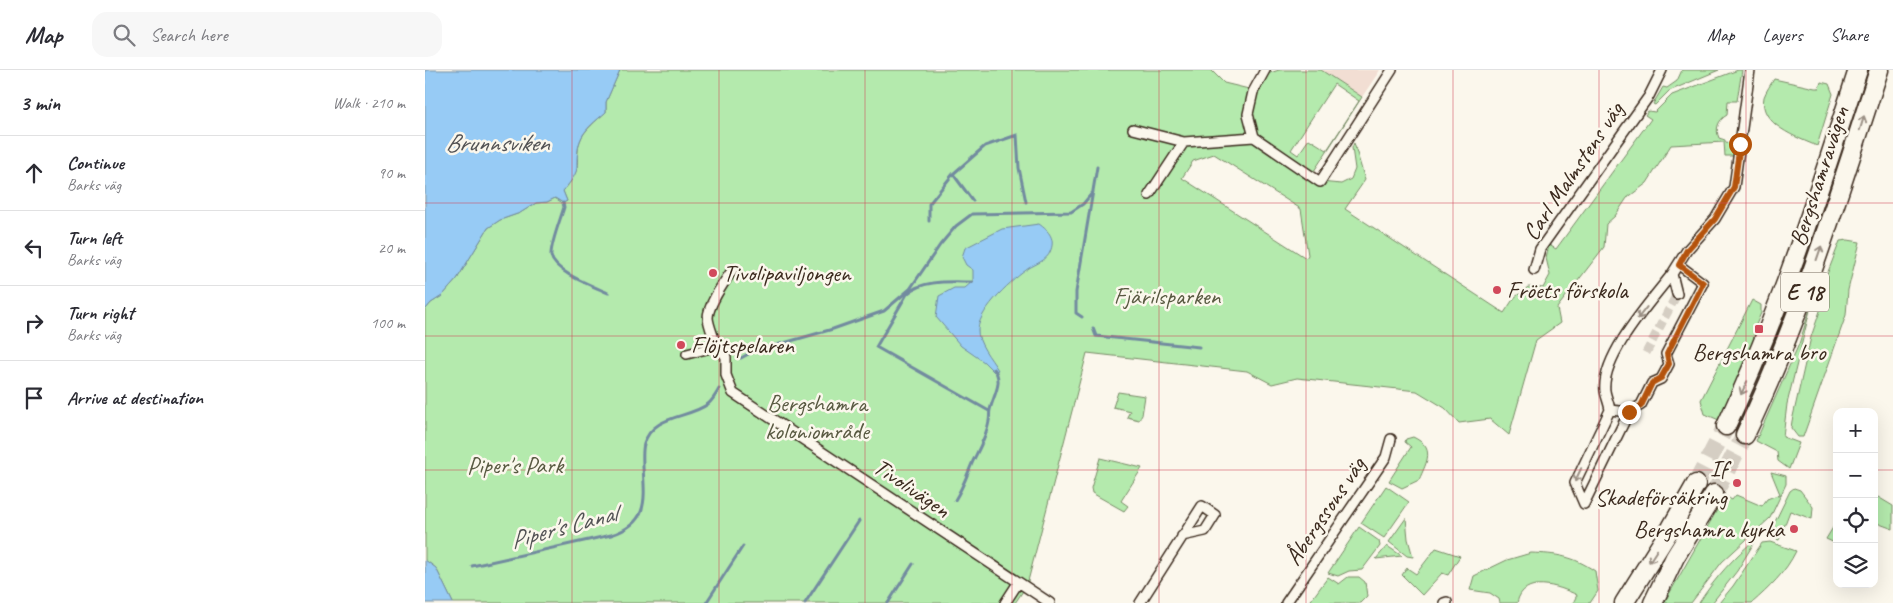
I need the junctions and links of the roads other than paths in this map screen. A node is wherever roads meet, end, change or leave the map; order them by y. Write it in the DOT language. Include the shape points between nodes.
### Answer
graph roads {
  1 [pos="1265,70"];
  2 [pos="1392,70"];
  3 [pos="1662,70"];
  4 [pos="1751,70"];
  5 [pos="1858,70"];
  6 [pos="1879,70"];
  7 [pos="1133,129"];
  8 [pos="1254,137"];
  9 [pos="1184,142"];
  10 [pos="1149,195"];
  11 [pos="1679,265"];
  12 [pos="733,269"];
  13 [pos="1534,270"];
  14 [pos="1672,274"];
  15 [pos="1677,294"];
  16 [pos="716,344"];
  17 [pos="687,354"];
  18 [pos="1610,410"];
  19 [pos="1629,412"];
  20 [pos="1726,426"];
  21 [pos="1745,435"];
  22 [pos="1391,439"];
  23 [pos="1696,484"];
  24 [pos="1714,494"];
  25 [pos="1182,536"];
  26 [pos="1675,557"];
  27 [pos="1018,582"];
  28 [pos="1005,603"];
  29 [pos="1050,603"];
  30 [pos="1140,603"];
  31 [pos="1287,603"];
  32 [pos="1624,603"];
  33 [pos="1646,603"];
  34 [pos="1653,603"];
  1 -- 8 [label="street" via="1253,92 1248,114"];
  2 -- 8 [label="street" via="1320,182"];
  3 -- 13 [label="street, Carl Malmstens väg" via="1649,96 1540,249"];
  4 -- 11 [label="street" via="1734,187 1715,219 1687,250"];
  5 -- 20 [label="highway, Bergshamravägen / E 18, one-way" via="1794,263"];
  21 -- 6 [label="highway, Bergshamravägen / E 18, one-way" via="1767,390 1813,271"];
  7 -- 9 [label="street"];
  8 -- 9 [label="street"];
  9 -- 10 [label="street"];
  11 -- 14 [label="street"];
  11 -- 19 [label="street" via="1703,283 1667,354 1669,364 1661,378 1652,383 1641,406"];
  12 -- 16 [label="street" via="709,310 708,320"];
  14 -- 15 [label="street"];
  14 -- 18 [label="street, one-way" via="1622,338 1605,389"];
  16 -- 17 [label="street"];
  16 -- 27 [label="street, Tivolivägen" via="726,357 726,374 733,393"];
  18 -- 19 [label="street"];
  18 -- 19 [label="street, one-way" via="1575,483 1584,504"];
  22 -- 31 [label="street, Åbergssons väg" via="1386,458"];
  23 -- 32 [label="highway, one-way"];
  24 -- 26 [label="highway"];
  25 -- 30 [label="street"];
  26 -- 33 [label="highway"];
  26 -- 34 [label="highway"];
  27 -- 28 [label="street"];
  27 -- 29 [label="street, Tivolivägen"];
}
